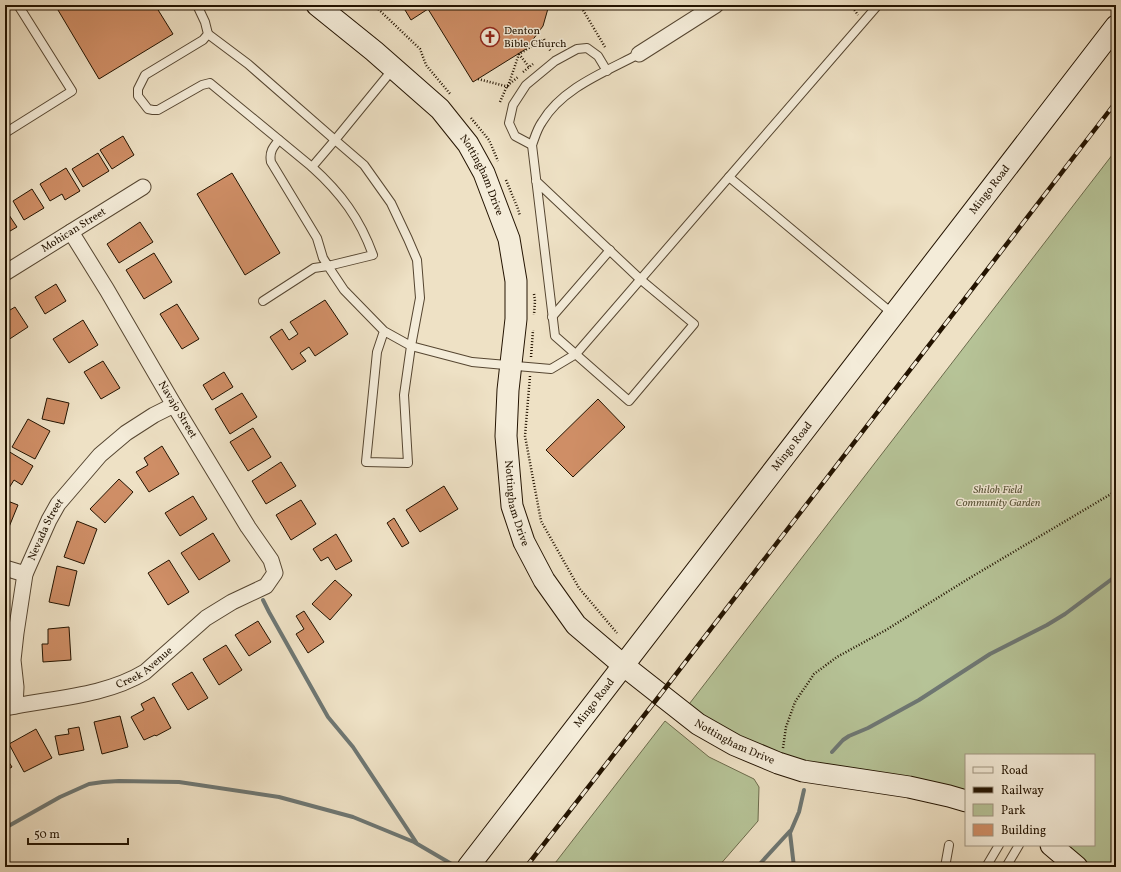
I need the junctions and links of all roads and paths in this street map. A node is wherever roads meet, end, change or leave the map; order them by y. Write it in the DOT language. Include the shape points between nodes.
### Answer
graph roads {
  1 [pos="18,5"];
  2 [pos="197,5"];
  3 [pos="317,5"];
  4 [pos="580,5"];
  5 [pos="716,5"];
  6 [pos="878,5"];
  7 [pos="1116,26"];
  8 [pos="208,34"];
  9 [pos="551,52"];
  10 [pos="519,54"];
  11 [pos="639,54"];
  12 [pos="616,66"];
  13 [pos="529,67"];
  14 [pos="394,68"];
  15 [pos="607,71"];
  16 [pos="478,79"];
  17 [pos="507,86"];
  18 [pos="522,91"];
  19 [pos="5,133"];
  20 [pos="279,140"];
  21 [pos="335,140"];
  22 [pos="532,145"];
  23 [pos="312,167"];
  24 [pos="729,177"];
  25 [pos="536,181"];
  26 [pos="143,187"];
  27 [pos="71,232"];
  28 [pos="610,250"];
  29 [pos="328,266"];
  30 [pos="5,273"];
  31 [pos="640,279"];
  32 [pos="263,301"];
  33 [pos="893,314"];
  34 [pos="552,317"];
  35 [pos="384,331"];
  36 [pos="411,346"];
  37 [pos="576,354"];
  38 [pos="511,366"];
  39 [pos="174,405"];
  40 [pos="1116,491"];
  41 [pos="5,568"];
  42 [pos="25,574"];
  43 [pos="266,586"];
  44 [pos="623,666"];
  45 [pos="10,707"];
  46 [pos="782,764"];
  47 [pos="965,801"];
  48 [pos="949,845"];
  49 [pos="998,846"];
  50 [pos="1018,846"];
  51 [pos="1052,846"];
  52 [pos="468,867"];
  53 [pos="945,867"];
  54 [pos="986,867"];
  55 [pos="1006,867"];
  56 [pos="1076,867"];
  1 -- 19 [label="lane" via="72,91"];
  2 -- 8 [label="lane"];
  3 -- 14 [label="street, Nottingham Drive"];
  4 -- 12 [label="path"];
  5 -- 11 [label="street"];
  6 -- 24 [label="lane"];
  7 -- 33 [label="street, Mingo Road"];
  8 -- 20 [label="lane" via="203,40 146,75 138,89 138,96 148,109 158,110 210,83"];
  8 -- 21 [label="lane" via="248,64"];
  9 -- 10 [label="path" via="544,39"];
  10 -- 13 [label="path"];
  10 -- 17 [label="path"];
  11 -- 12 [label="lane"];
  12 -- 15 [label="lane"];
  14 -- 21 [label="lane"];
  14 -- 38 [label="street, Nottingham Drive" via="440,109 468,144 484,173 509,239 516,281 516,319"];
  15 -- 18 [label="lane" via="593,52 587,48 577,49 555,61"];
  15 -- 22 [label="lane" via="559,100 542,122"];
  16 -- 17 [label="path"];
  17 -- 18 [label="path"];
  18 -- 22 [label="lane" via="513,106 509,123 515,136"];
  20 -- 23 [label="lane"];
  20 -- 29 [label="lane" via="272,148 271,162 317,238 322,258"];
  21 -- 23 [label="lane"];
  21 -- 36 [label="lane" via="364,165 373,178 390,203 417,260 420,298"];
  22 -- 25 [label="lane"];
  23 -- 29 [label="lane" via="340,194 365,233 373,255"];
  24 -- 31 [label="lane"];
  24 -- 33 [label="lane"];
  25 -- 28 [label="lane"];
  25 -- 34 [label="lane"];
  26 -- 27 [label="street, Mohican Street"];
  27 -- 30 [label="street, Mohican Street"];
  27 -- 39 [label="street, Navajo Street"];
  28 -- 31 [label="lane"];
  28 -- 34 [label="lane"];
  29 -- 32 [label="lane" via="314,268"];
  29 -- 35 [label="lane" via="344,290"];
  31 -- 37 [label="lane"];
  31 -- 37 [label="lane" via="694,324 629,401"];
  33 -- 44 [label="street, Mingo Road"];
  34 -- 37 [label="lane" via="555,336"];
  35 -- 36 [label="lane"];
  35 -- 36 [label="lane" via="377,352 366,462 408,464 404,394"];
  36 -- 38 [label="lane" via="472,362"];
  37 -- 38 [label="lane" via="551,369"];
  38 -- 44 [label="street, Nottingham Drive" via="506,436 512,506 524,542 544,580 576,625"];
  39 -- 42 [label="street, Nevada Street" via="126,433 89,466 58,504"];
  39 -- 43 [label="street, Navajo Street" via="271,560 274,573"];
  40 -- 46 [label="path" via="837,657 814,674 795,702 786,727"];
  41 -- 42 [label="street"];
  42 -- 45 [label="street, Nevada Street" via="13,660 16,687"];
  43 -- 45 [label="street, Creek Avenue" via="206,618 136,678 104,690"];
  44 -- 46 [label="street, Nottingham Drive" via="698,724 735,745"];
  44 -- 52 [label="street, Mingo Road"];
  46 -- 47 [label="street, Nottingham Drive"];
  48 -- 53 [label="lane"];
  49 -- 54 [label="lane"];
  50 -- 55 [label="lane"];
  51 -- 56 [label="street"];
}
